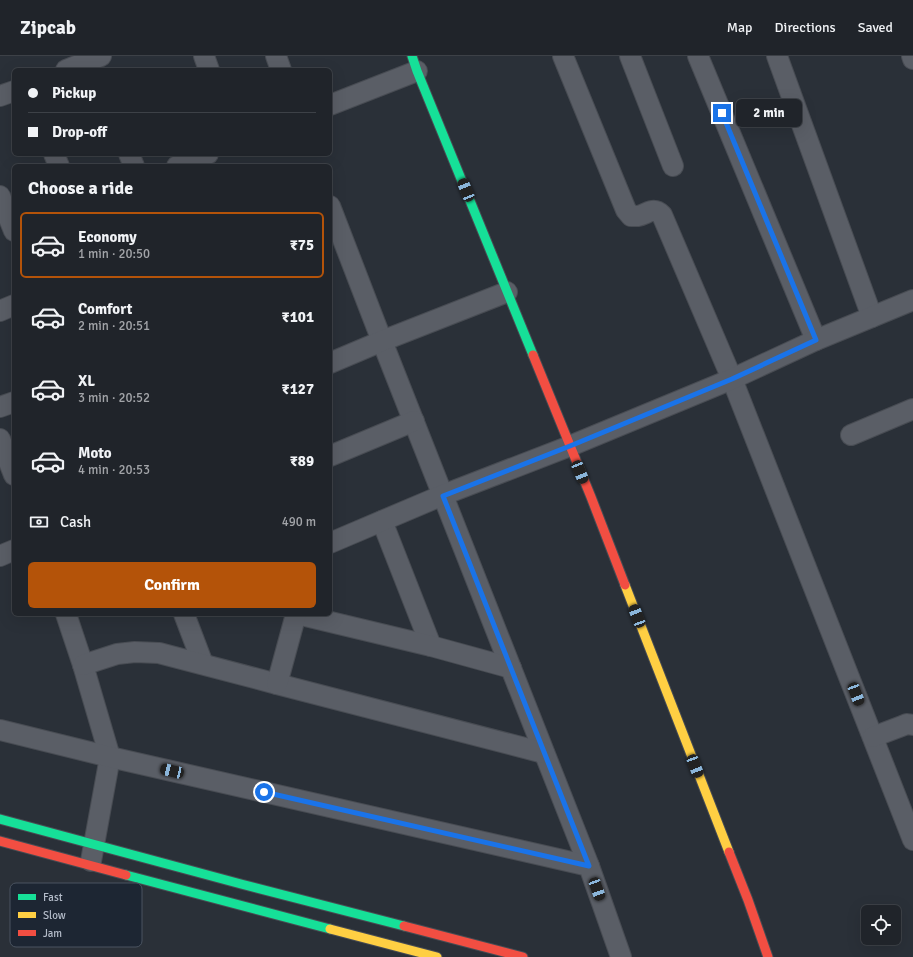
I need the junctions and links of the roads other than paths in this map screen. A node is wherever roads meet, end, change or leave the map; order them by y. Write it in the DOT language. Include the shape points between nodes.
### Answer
graph roads {
  1 [pos="204,56"];
  2 [pos="276,56"];
  3 [pos="563,56"];
  4 [pos="630,56"];
  5 [pos="698,56"];
  6 [pos="778,56"];
  7 [pos="912,56"];
  8 [pos="913,59"];
  9 [pos="95,62"];
  10 [pos="414,63"];
  11 [pos="73,68"];
  12 [pos="208,68"];
  13 [pos="280,68"];
  14 [pos="12,92"];
  15 [pos="0,96"];
  16 [pos="332,105"];
  17 [pos="203,156"];
  18 [pos="182,164"];
  19 [pos="673,166"];
  20 [pos="0,196"];
  21 [pos="332,211"];
  22 [pos="12,226"];
  23 [pos="507,292"];
  24 [pos="913,300"];
  25 [pos="12,306"];
  26 [pos="0,311"];
  27 [pos="872,317"];
  28 [pos="816,340"];
  29 [pos="382,341"];
  30 [pos="332,362"];
  31 [pos="732,379"];
  32 [pos="12,403"];
  33 [pos="0,407"];
  34 [pos="913,410"];
  35 [pos="414,421"];
  36 [pos="852,435"];
  37 [pos="0,439"];
  38 [pos="570,446"];
  39 [pos="332,455"];
  40 [pos="12,470"];
  41 [pos="443,496"];
  42 [pos="382,521"];
  43 [pos="332,542"];
  44 [pos="12,551"];
  45 [pos="0,556"];
  46 [pos="67,616"];
  47 [pos="185,616"];
  48 [pos="295,616"];
  49 [pos="304,616"];
  50 [pos="432,646"];
  51 [pos="203,664"];
  52 [pos="84,665"];
  53 [pos="511,668"];
  54 [pos="277,684"];
  55 [pos="913,725"];
  56 [pos="0,730"];
  57 [pos="873,738"];
  58 [pos="544,753"];
  59 [pos="110,757"];
  60 [pos="0,819"];
  61 [pos="913,840"];
  62 [pos="0,841"];
  63 [pos="94,844"];
  64 [pos="90,865"];
  65 [pos="589,866"];
  66 [pos="437,957"];
  67 [pos="524,957"];
  68 [pos="621,957"];
  69 [pos="768,957"];
  1 -- 12 [label="street"];
  2 -- 13 [label="street"];
  3 -- 31 [label="street" via="626,210 631,216 654,210 662,215"];
  4 -- 19 [label="street"];
  5 -- 28 [label="street"];
  6 -- 27 [label="street"];
  7 -- 8 [label="street"];
  9 -- 11 [label="street"];
  10 -- 16 [label="street"];
  10 -- 23 [label="main road"];
  14 -- 15 [label="street"];
  17 -- 18 [label="street"];
  20 -- 22 [label="street"];
  21 -- 29 [label="street"];
  23 -- 29 [label="street"];
  23 -- 38 [label="main road"];
  24 -- 27 [label="street"];
  25 -- 26 [label="street"];
  27 -- 28 [label="street"];
  28 -- 31 [label="street"];
  29 -- 30 [label="street"];
  29 -- 35 [label="street"];
  31 -- 38 [label="street"];
  31 -- 57 [label="street"];
  32 -- 33 [label="street"];
  34 -- 36 [label="street"];
  35 -- 39 [label="street"];
  35 -- 41 [label="street"];
  37 -- 40 [label="street"];
  38 -- 41 [label="street"];
  38 -- 69 [label="main road"];
  41 -- 42 [label="street"];
  41 -- 53 [label="street"];
  42 -- 43 [label="street"];
  42 -- 50 [label="street"];
  44 -- 45 [label="street"];
  46 -- 52 [label="street"];
  47 -- 51 [label="street"];
  48 -- 54 [label="street"];
  49 -- 50 [label="street"];
  50 -- 53 [label="street"];
  51 -- 52 [label="street" via="159,653 135,652 117,654"];
  51 -- 54 [label="street"];
  52 -- 59 [label="street"];
  53 -- 58 [label="street"];
  54 -- 58 [label="street"];
  55 -- 57 [label="street" via="907,724"];
  56 -- 59 [label="street"];
  57 -- 61 [label="street"];
  58 -- 65 [label="street"];
  59 -- 63 [label="street"];
  59 -- 65 [label="street"];
  60 -- 63 [label="main road"];
  62 -- 64 [label="main road"];
  63 -- 64 [label="street"];
  63 -- 67 [label="main road"];
  64 -- 66 [label="main road"];
  65 -- 68 [label="street"];
}
